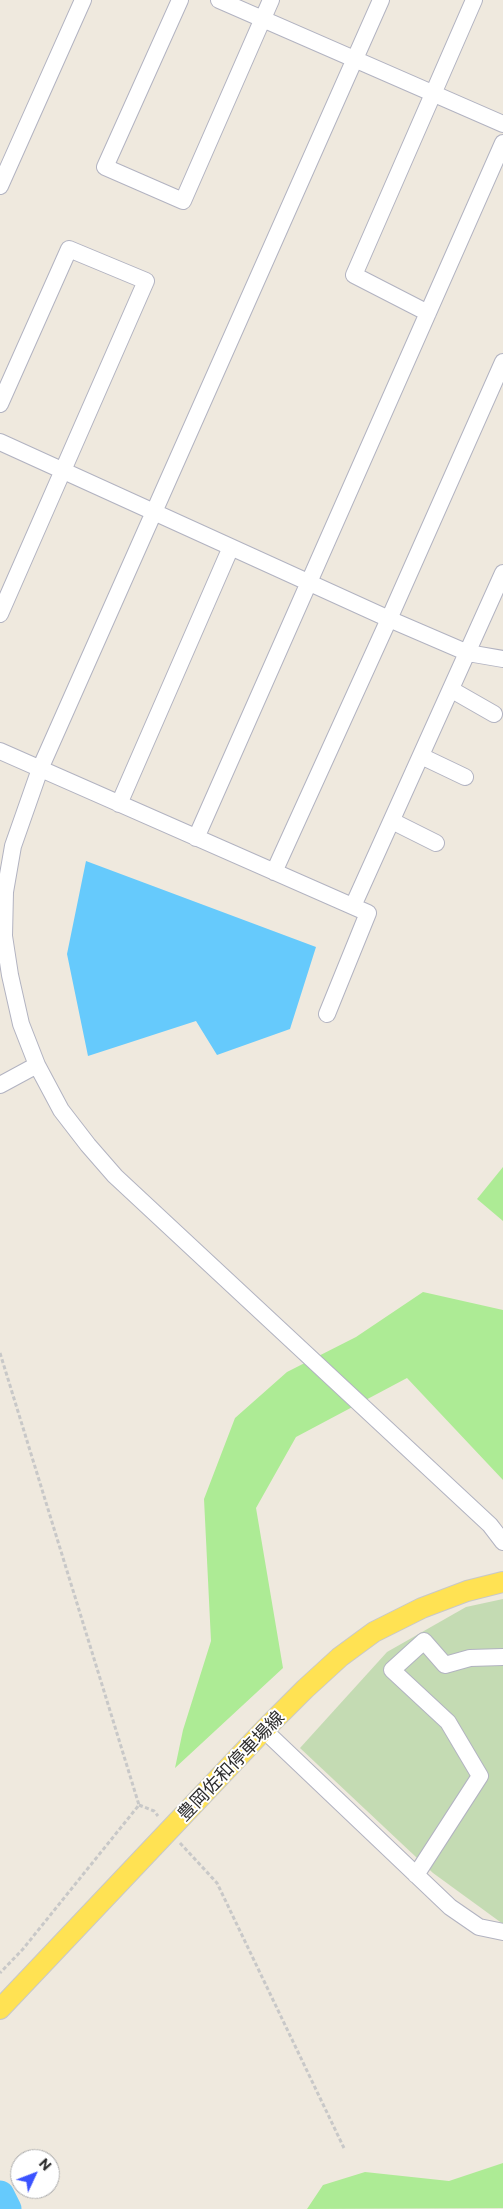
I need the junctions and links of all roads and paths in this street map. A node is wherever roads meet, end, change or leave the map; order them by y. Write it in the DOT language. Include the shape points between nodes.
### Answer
graph roads {
  1 [pos="83,0"];
  2 [pos="180,0"];
  3 [pos="218,0"];
  4 [pos="271,0"];
  5 [pos="381,0"];
  6 [pos="474,0"];
  7 [pos="264,20"];
  8 [pos="354,61"];
  9 [pos="432,94"];
  10 [pos="503,124"];
  11 [pos="503,143"];
  12 [pos="0,186"];
  13 [pos="428,313"];
  14 [pos="503,362"];
  15 [pos="0,404"];
  16 [pos="0,442"];
  17 [pos="63,471"];
  18 [pos="154,512"];
  19 [pos="231,547"];
  20 [pos="503,572"];
  21 [pos="309,582"];
  22 [pos="0,614"];
  23 [pos="389,620"];
  24 [pos="468,653"];
  25 [pos="503,658"];
  26 [pos="452,690"];
  27 [pos="494,714"];
  28 [pos="0,751"];
  29 [pos="421,756"];
  30 [pos="40,769"];
  31 [pos="465,777"];
  32 [pos="119,804"];
  33 [pos="392,821"];
  34 [pos="196,838"];
  35 [pos="436,843"];
  36 [pos="7,844"];
  37 [pos="274,872"];
  38 [pos="353,906"];
  39 [pos="327,1014"];
  40 [pos="37,1065"];
  41 [pos="0,1085"];
  42 [pos="0,1353"];
  43 [pos="503,1542"];
  44 [pos="503,1582"];
  45 [pos="503,1657"];
  46 [pos="264,1730"];
  47 [pos="139,1805"];
  48 [pos="158,1816"];
  49 [pos="178,1840"];
  50 [pos="416,1875"];
  51 [pos="503,1932"];
  52 [pos="0,1973"];
  53 [pos="0,2008"];
  54 [pos="344,2148"];
  1 -- 12 [label="street"];
  2 -- 7 [label="street" via="105,167 183,201"];
  3 -- 7 [label="street"];
  4 -- 7 [label="street"];
  5 -- 8 [label="street"];
  6 -- 9 [label="street"];
  7 -- 8 [label="street"];
  8 -- 9 [label="street"];
  8 -- 18 [label="street"];
  9 -- 10 [label="street"];
  9 -- 13 [label="street" via="354,275"];
  11 -- 13 [label="street"];
  13 -- 21 [label="street"];
  14 -- 23 [label="street"];
  15 -- 17 [label="street" via="69,248 146,281"];
  16 -- 17 [label="street"];
  17 -- 18 [label="street"];
  17 -- 22 [label="street"];
  18 -- 19 [label="street"];
  18 -- 30 [label="street"];
  19 -- 21 [label="street"];
  19 -- 32 [label="street"];
  20 -- 24 [label="street"];
  21 -- 23 [label="street"];
  21 -- 34 [label="street"];
  23 -- 24 [label="street"];
  23 -- 37 [label="street"];
  24 -- 25 [label="street"];
  24 -- 26 [label="street"];
  26 -- 27 [label="street"];
  26 -- 29 [label="street"];
  28 -- 30 [label="street"];
  29 -- 31 [label="street"];
  29 -- 33 [label="street"];
  30 -- 32 [label="street"];
  30 -- 36 [label="street"];
  32 -- 34 [label="street"];
  33 -- 35 [label="street"];
  33 -- 38 [label="street"];
  34 -- 37 [label="street"];
  36 -- 40 [label="street" via="4,936 21,1024"];
  37 -- 38 [label="street"];
  38 -- 39 [label="street" via="368,913"];
  40 -- 41 [label="street"];
  40 -- 43 [label="street" via="61,1110 115,1176 490,1525"];
  42 -- 47 [label="path"];
  44 -- 46 [label="main road, 豊岡佐和停車場線" via="422,1608 374,1632 340,1657"];
  45 -- 50 [label="street" via="470,1658 445,1665 424,1641 392,1670 448,1722 480,1776"];
  46 -- 50 [label="street"];
  46 -- 53 [label="main road, 豊岡佐和停車場線"];
  47 -- 48 [label="path"];
  47 -- 52 [label="path"];
  49 -- 54 [label="path" via="216,1882"];
  50 -- 51 [label="street" via="450,1907 479,1927"];
}
